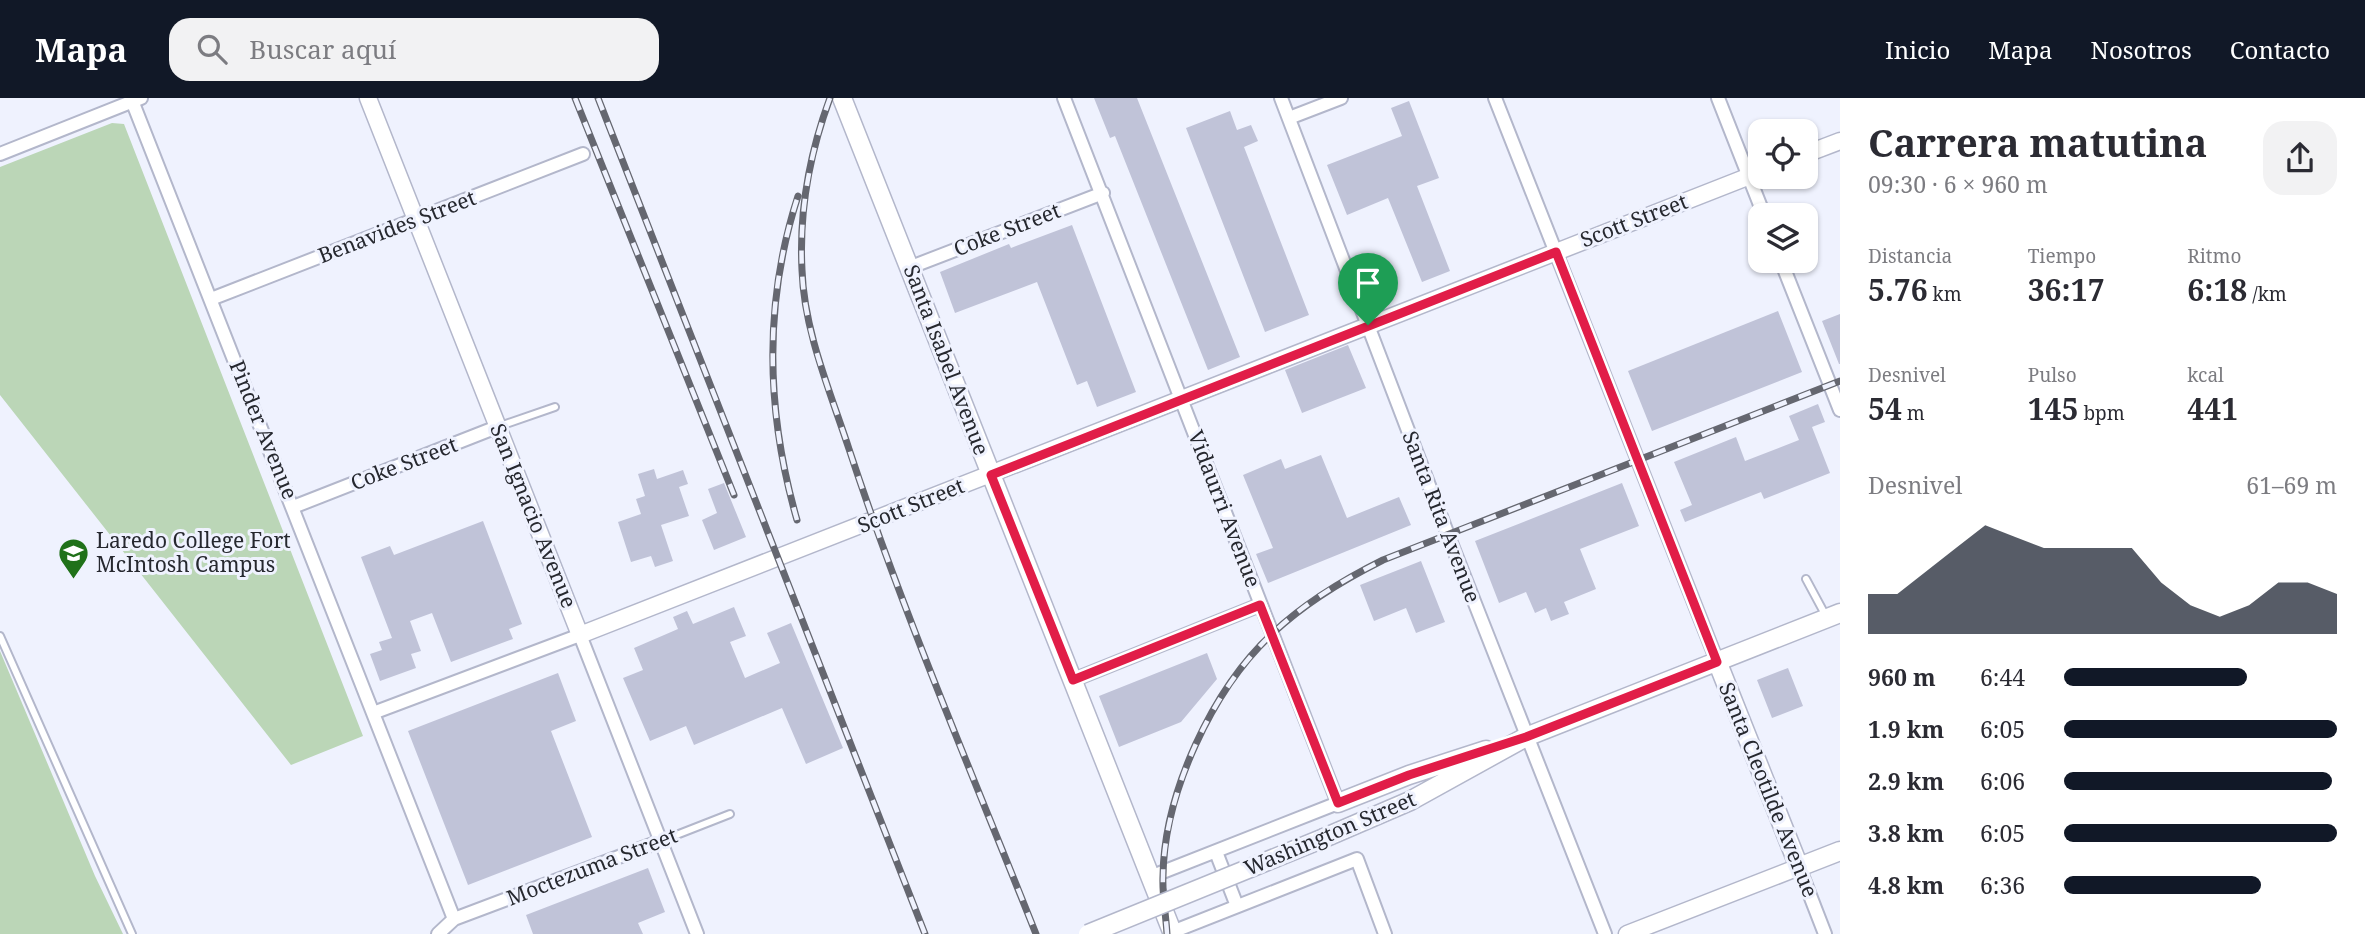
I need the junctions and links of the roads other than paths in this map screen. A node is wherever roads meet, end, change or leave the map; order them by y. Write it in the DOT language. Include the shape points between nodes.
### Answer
graph roads {
  1 [pos="368,98"];
  2 [pos="842,98"];
  3 [pos="1064,98"];
  4 [pos="1281,98"];
  5 [pos="1341,98"];
  6 [pos="1495,98"];
  7 [pos="1718,98"];
  8 [pos="135,99"];
  9 [pos="1289,118"];
  10 [pos="1840,141"];
  11 [pos="1818,149"];
  12 [pos="0,154"];
  13 [pos="583,154"];
  14 [pos="1748,160"];
  15 [pos="1748,177"];
  16 [pos="1103,193"];
  17 [pos="417,220"];
  18 [pos="1556,252"];
  19 [pos="911,267"];
  20 [pos="1786,273"];
  21 [pos="211,299"];
  22 [pos="1368,325"];
  23 [pos="1183,400"];
  24 [pos="555,407"];
  25 [pos="1840,411"];
  26 [pos="497,427"];
  27 [pos="991,475"];
  28 [pos="293,507"];
  29 [pos="1807,579"];
  30 [pos="1260,605"];
  31 [pos="1834,616"];
  32 [pos="580,635"];
  33 [pos="0,636"];
  34 [pos="1717,662"];
  35 [pos="1073,680"];
  36 [pos="373,713"];
  37 [pos="1526,737"];
  38 [pos="1338,803"];
  39 [pos="730,814"];
  40 [pos="661,841"];
  41 [pos="1840,851"];
  42 [pos="1216,852"];
  43 [pos="1799,867"];
  44 [pos="1150,877"];
  45 [pos="1237,906"];
  46 [pos="454,919"];
  47 [pos="1172,933"];
  48 [pos="132,934"];
  49 [pos="438,934"];
  50 [pos="697,934"];
  51 [pos="1087,934"];
  52 [pos="1385,934"];
  53 [pos="1605,934"];
  54 [pos="1627,934"];
  55 [pos="1825,934"];
  1 -- 17 [label="street, San Ignacio Avenue"];
  2 -- 19 [label="main road, Santa Isabel Avenue"];
  3 -- 16 [label="street, Vidaurri Avenue"];
  4 -- 9 [label="street, Santa Rita Avenue"];
  5 -- 9 [label="street"];
  6 -- 18 [label="street, Santa Cleotilde Avenue"];
  7 -- 14 [label="street"];
  8 -- 12 [label="street"];
  8 -- 21 [label="street, Pinder Avenue"];
  9 -- 22 [label="street, Santa Rita Avenue"];
  10 -- 11 [label="street"];
  13 -- 17 [label="street, Benavides Street"];
  15 -- 18 [label="street, Scott Street"];
  16 -- 19 [label="street, Coke Street"];
  16 -- 23 [label="street, Vidaurri Avenue"];
  17 -- 21 [label="street, Benavides Street"];
  17 -- 26 [label="street, San Ignacio Avenue"];
  18 -- 22 [label="street, Scott Street"];
  18 -- 34 [label="street, Santa Cleotilde Avenue"];
  19 -- 27 [label="main road, Santa Isabel Avenue"];
  20 -- 25 [label="street"];
  21 -- 28 [label="street, Pinder Avenue"];
  22 -- 23 [label="street, Scott Street"];
  22 -- 37 [label="street, Santa Rita Avenue"];
  23 -- 27 [label="street, Scott Street"];
  23 -- 30 [label="street, Vidaurri Avenue"];
  24 -- 26 [label="lane, Coke Street"];
  26 -- 28 [label="street, Coke Street"];
  26 -- 32 [label="street, San Ignacio Avenue"];
  27 -- 32 [label="street, Scott Street"];
  27 -- 35 [label="main road, Santa Isabel Avenue"];
  28 -- 36 [label="street, Pinder Avenue"];
  29 -- 31 [label="lane"];
  30 -- 35 [label="street"];
  30 -- 38 [label="street, Vidaurri Avenue"];
  31 -- 34 [label="main road, Washington Street"];
  32 -- 36 [label="street, Scott Street"];
  32 -- 40 [label="street, San Ignacio Avenue"];
  33 -- 48 [label="lane"];
  34 -- 37 [label="main road, Washington Street"];
  34 -- 43 [label="main road, Santa Cleotilde Avenue"];
  35 -- 44 [label="main road, Santa Isabel Avenue"];
  36 -- 46 [label="street, Pinder Avenue"];
  37 -- 38 [label="main road"];
  37 -- 51 [label="main road, Washington Street, bridge" via="1410,802"];
  37 -- 53 [label="street, Santa Rita Avenue"];
  38 -- 42 [label="street, Washington Street"];
  39 -- 40 [label="lane, Moctezuma Street"];
  40 -- 46 [label="street, Moctezuma Street"];
  40 -- 50 [label="street, San Ignacio Avenue"];
  41 -- 43 [label="main road"];
  42 -- 44 [label="street, Washington Street"];
  42 -- 45 [label="street"];
  43 -- 54 [label="street"];
  43 -- 55 [label="street, Santa Cleotilde Avenue"];
  44 -- 47 [label="main road, Santa Isabel Avenue"];
  45 -- 47 [label="street, Washington Street"];
  45 -- 52 [label="street, Washington Street" via="1357,859"];
  46 -- 49 [label="street"];
}
